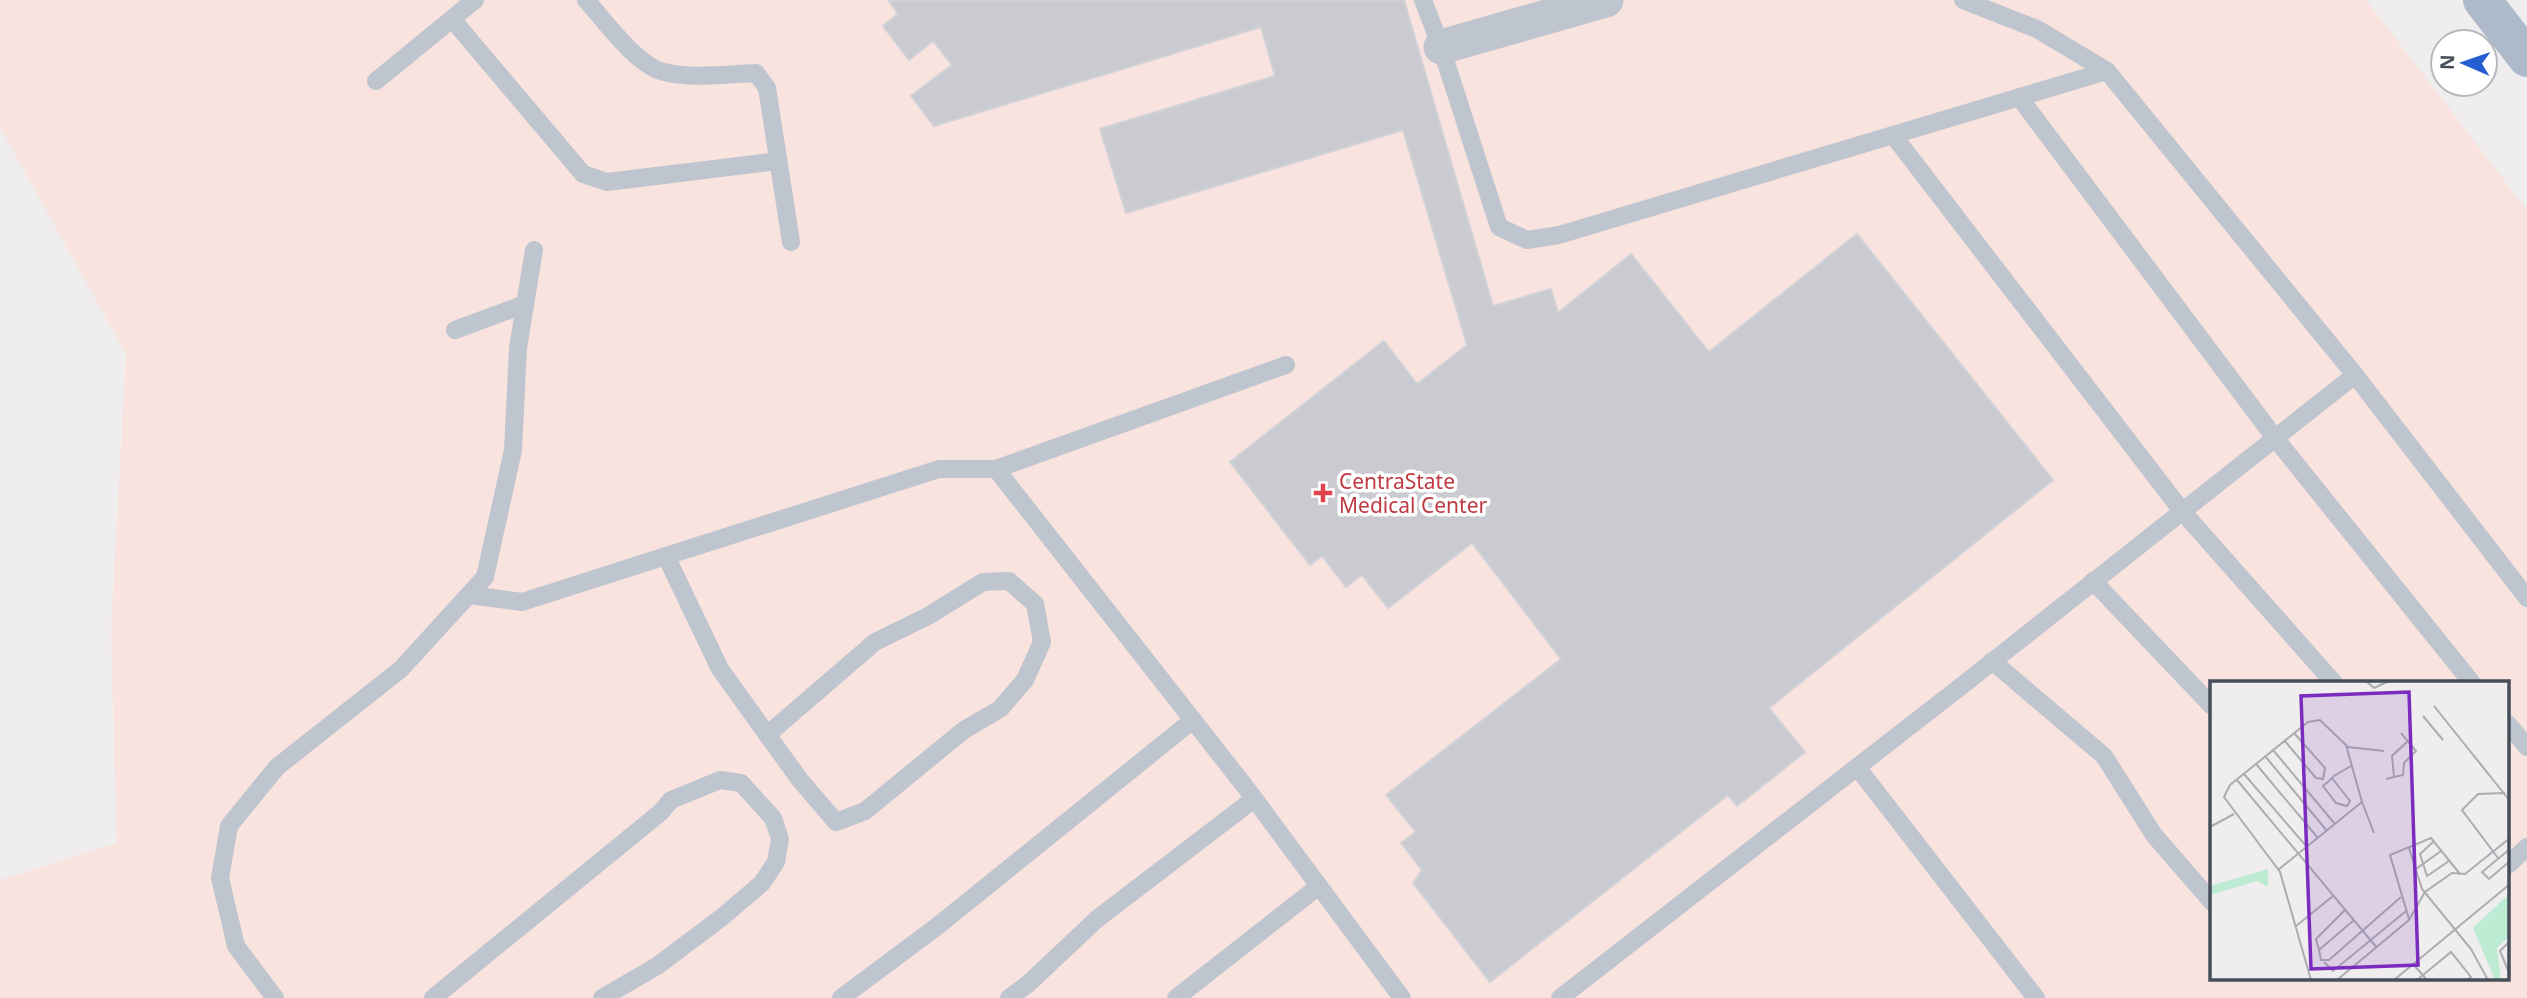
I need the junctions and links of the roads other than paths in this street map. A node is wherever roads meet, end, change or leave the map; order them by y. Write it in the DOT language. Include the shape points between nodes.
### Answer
graph roads {
  1 [pos="475,0"];
  2 [pos="586,0"];
  3 [pos="1423,0"];
  4 [pos="1605,0"];
  5 [pos="1963,0"];
  6 [pos="2482,0"];
  7 [pos="452,19"];
  8 [pos="1441,47"];
  9 [pos="2524,49"];
  10 [pos="2107,71"];
  11 [pos="376,81"];
  12 [pos="2019,97"];
  13 [pos="1893,135"];
  14 [pos="778,161"];
  15 [pos="791,242"];
  16 [pos="534,250"];
  17 [pos="525,304"];
  18 [pos="455,330"];
  19 [pos="1286,365"];
  20 [pos="2355,375"];
  21 [pos="2275,438"];
  22 [pos="996,469"];
  23 [pos="2182,511"];
  24 [pos="666,556"];
  25 [pos="2093,582"];
  26 [pos="469,595"];
  27 [pos="2527,598"];
  28 [pos="1992,661"];
  29 [pos="2332,681"];
  30 [pos="2470,681"];
  31 [pos="2210,704"];
  32 [pos="1193,720"];
  33 [pos="2510,726"];
  34 [pos="767,735"];
  35 [pos="2527,747"];
  36 [pos="1857,767"];
  37 [pos="1254,799"];
  38 [pos="2527,847"];
  39 [pos="2510,862"];
  40 [pos="1319,886"];
  41 [pos="2210,900"];
  42 [pos="1396,996"];
  43 [pos="275,998"];
  44 [pos="433,998"];
  45 [pos="602,998"];
  46 [pos="841,998"];
  47 [pos="1009,998"];
  48 [pos="1176,998"];
  49 [pos="1560,998"];
  50 [pos="2036,998"];
  1 -- 7 [label="lane"];
  2 -- 14 [label="lane" via="634,53 663,72 756,73 767,88"];
  3 -- 8 [label="lane"];
  4 -- 8 [label="street"];
  5 -- 10 [label="lane" via="2037,29"];
  6 -- 9 [label="main road"];
  7 -- 11 [label="lane"];
  7 -- 14 [label="lane" via="583,174 607,182"];
  8 -- 13 [label="lane" via="1499,227 1527,240 1559,235"];
  10 -- 12 [label="lane"];
  10 -- 20 [label="lane"];
  12 -- 13 [label="lane"];
  12 -- 21 [label="lane"];
  13 -- 23 [label="lane"];
  14 -- 15 [label="lane"];
  16 -- 17 [label="lane"];
  17 -- 18 [label="lane"];
  17 -- 26 [label="lane" via="513,450 485,577"];
  19 -- 22 [label="lane"];
  20 -- 21 [label="lane"];
  20 -- 27 [label="lane"];
  21 -- 23 [label="lane"];
  21 -- 30 [label="lane"];
  22 -- 24 [label="lane" via="939,469"];
  22 -- 32 [label="lane"];
  23 -- 25 [label="lane"];
  23 -- 29 [label="lane"];
  24 -- 26 [label="lane" via="522,602"];
  24 -- 34 [label="lane" via="720,669"];
  25 -- 28 [label="lane"];
  25 -- 31 [label="lane"];
  26 -- 43 [label="lane" via="401,669 277,767 229,826 220,878 236,946"];
  28 -- 36 [label="lane"];
  28 -- 41 [label="lane" via="2104,756 2154,835"];
  32 -- 37 [label="lane"];
  32 -- 46 [label="lane"];
  33 -- 35 [label="lane"];
  34 -- 34 [label="lane" via="836,822 865,811 964,730 1000,709 1025,680 1042,642 1035,604 1009,581 983,582 875,642"];
  36 -- 49 [label="lane"];
  36 -- 50 [label="lane"];
  37 -- 40 [label="lane"];
  37 -- 47 [label="lane" via="1097,919"];
  38 -- 39 [label="lane"];
  40 -- 42 [label="lane"];
  40 -- 48 [label="lane"];
  44 -- 45 [label="lane" via="671,800 720,780 741,783 773,818 780,839 769,873 721,918 657,966"];
}
